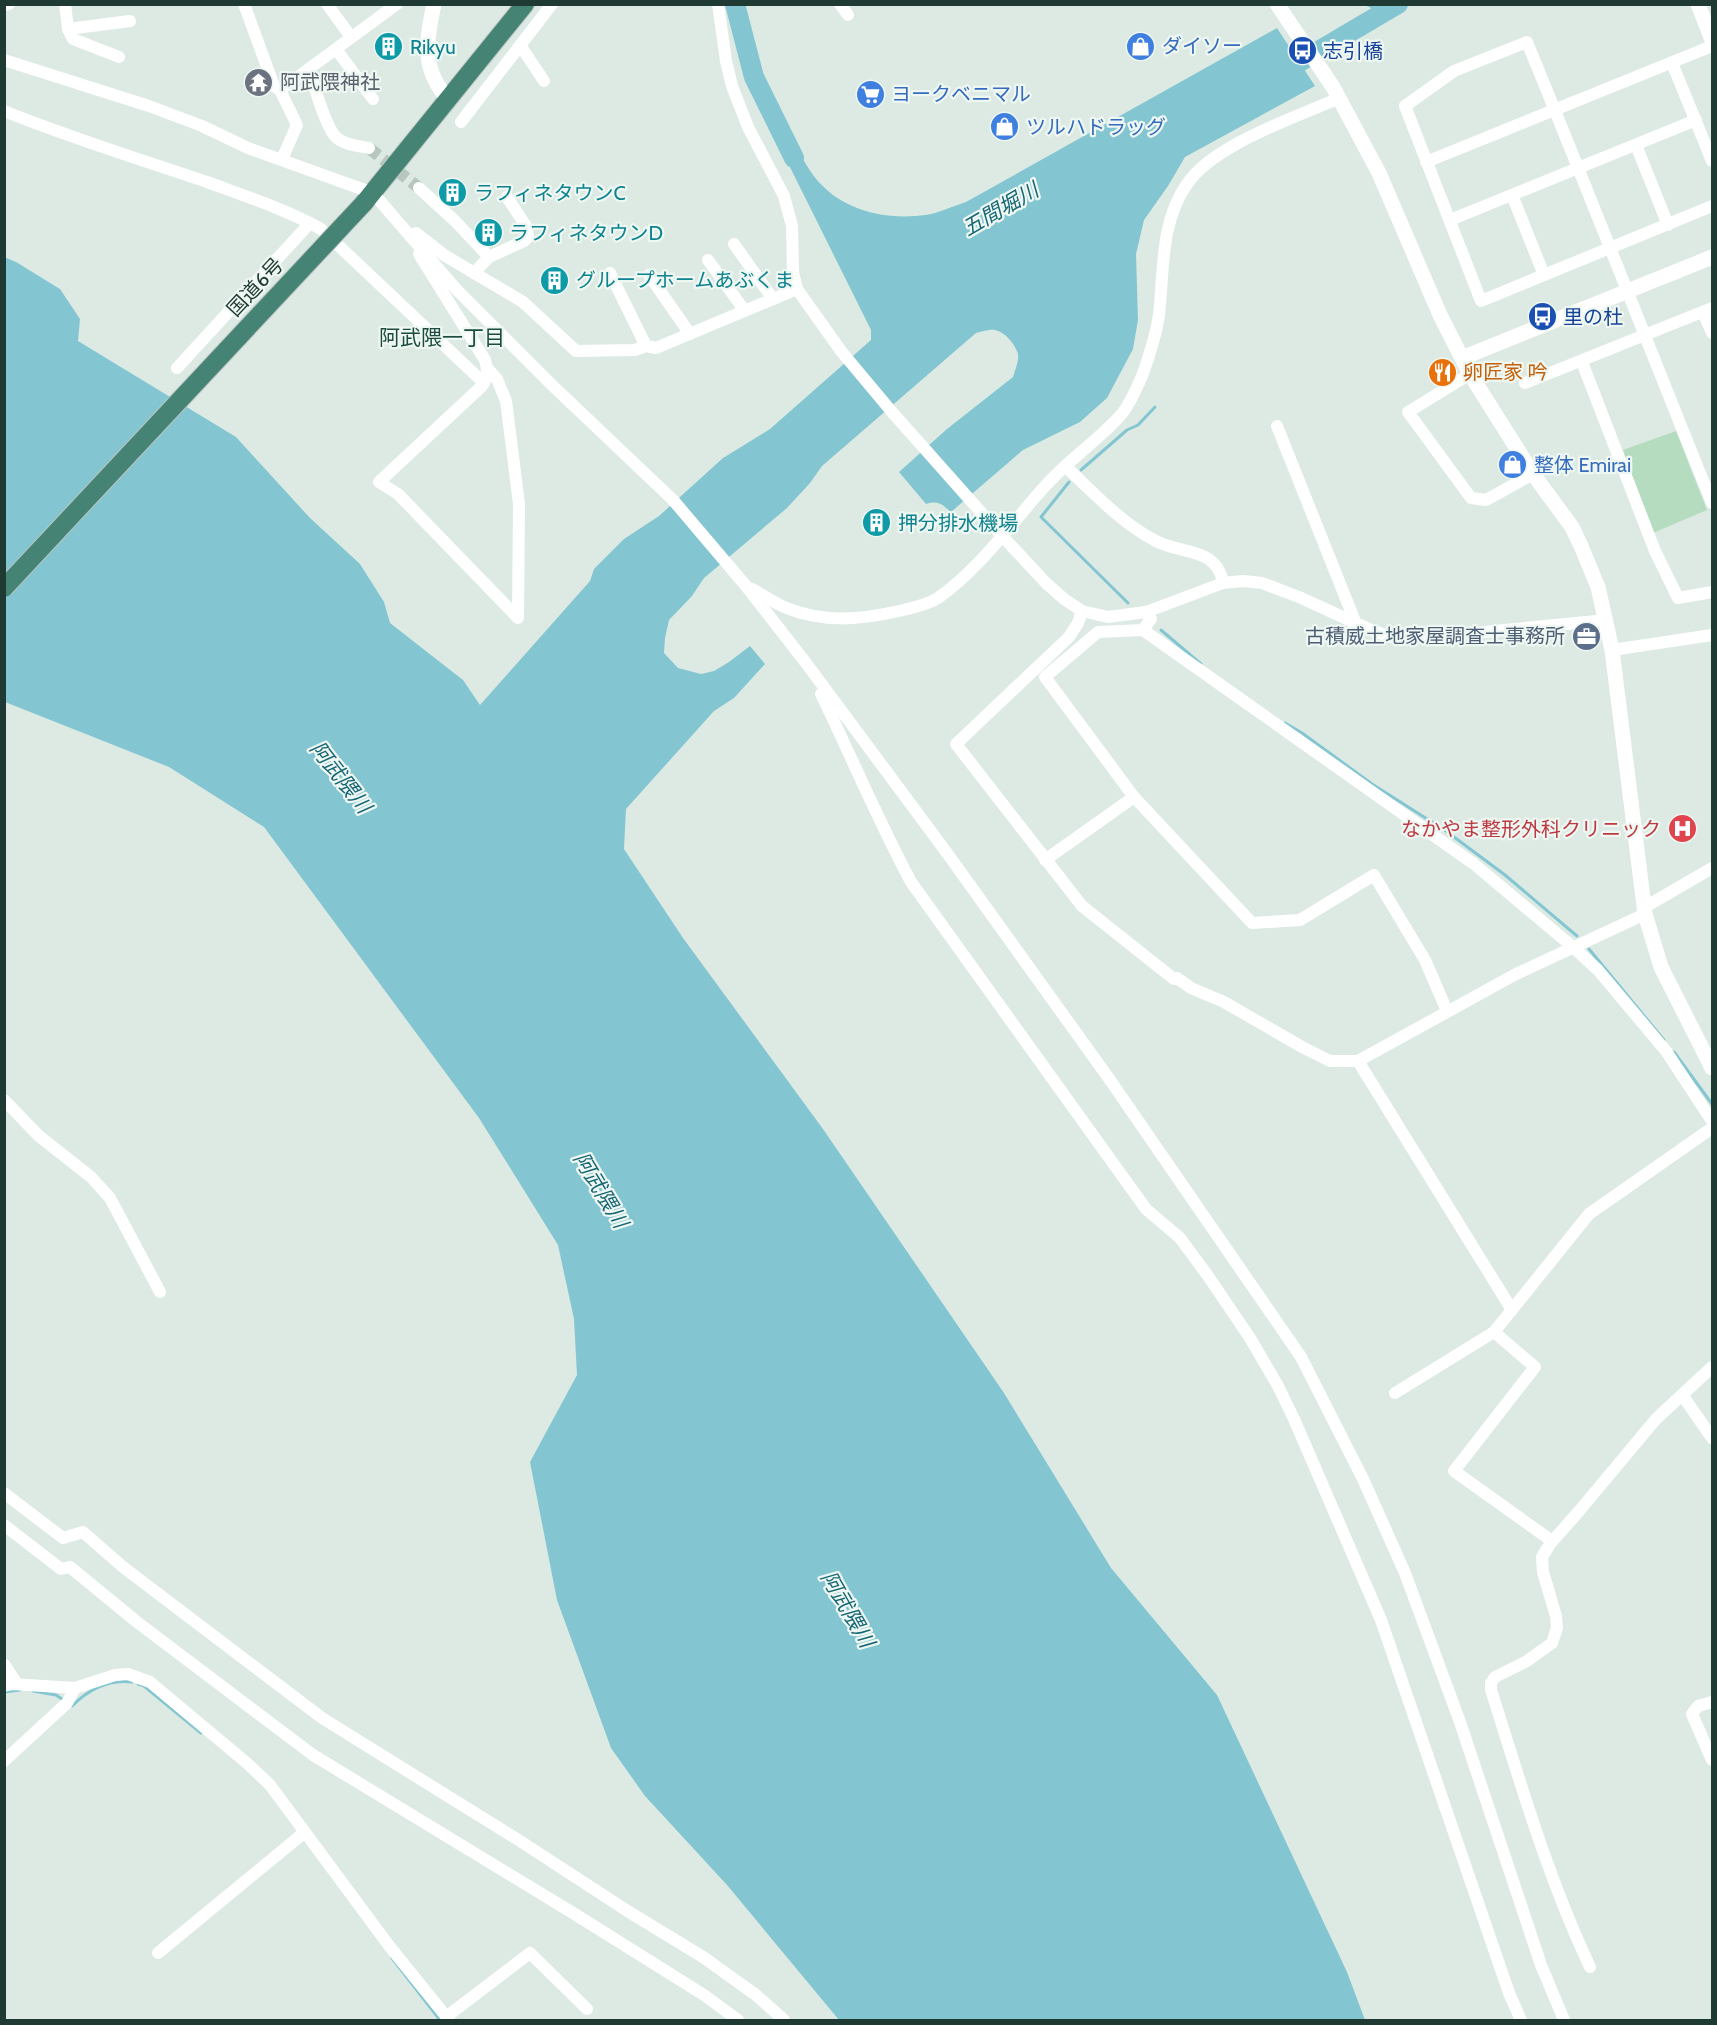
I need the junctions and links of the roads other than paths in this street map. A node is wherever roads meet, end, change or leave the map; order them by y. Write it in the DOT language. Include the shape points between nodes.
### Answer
graph roads {
  1 [pos="65,4"];
  2 [pos="244,4"];
  3 [pos="327,4"];
  4 [pos="434,4"];
  5 [pos="525,4"];
  6 [pos="552,4"];
  7 [pos="718,4"];
  8 [pos="840,4"];
  9 [pos="1698,4"];
  10 [pos="389,7"];
  11 [pos="1280,9"];
  12 [pos="848,15"];
  13 [pos="130,21"];
  14 [pos="68,29"];
  15 [pos="351,37"];
  16 [pos="1713,40"];
  17 [pos="520,45"];
  18 [pos="1713,46"];
  19 [pos="336,49"];
  20 [pos="119,57"];
  21 [pos="4,60"];
  22 [pos="1671,63"];
  23 [pos="309,70"];
  24 [pos="544,81"];
  25 [pos="280,90"];
  26 [pos="1336,93"];
  27 [pos="373,99"];
  28 [pos="449,100"];
  29 [pos="1554,109"];
  30 [pos="4,111"];
  31 [pos="1696,120"];
  32 [pos="461,122"];
  33 [pos="1636,145"];
  34 [pos="369,148"];
  35 [pos="282,159"];
  36 [pos="1713,161"];
  37 [pos="1426,162"];
  38 [pos="1578,168"];
  39 [pos="419,188"];
  40 [pos="1512,195"];
  41 [pos="507,197"];
  42 [pos="369,198"];
  43 [pos="1713,206"];
  44 [pos="396,218"];
  45 [pos="1450,220"];
  46 [pos="310,223"];
  47 [pos="1668,225"];
  48 [pos="734,244"];
  49 [pos="1610,249"];
  50 [pos="489,257"];
  51 [pos="1713,257"];
  52 [pos="708,260"];
  53 [pos="474,273"];
  54 [pos="610,273"];
  55 [pos="649,275"];
  56 [pos="1544,275"];
  57 [pos="797,289"];
  58 [pos="1626,292"];
  59 [pos="773,299"];
  60 [pos="1708,310"];
  61 [pos="745,311"];
  62 [pos="1713,333"];
  63 [pos="690,334"];
  64 [pos="1644,336"];
  65 [pos="646,346"];
  66 [pos="1462,358"];
  67 [pos="1582,362"];
  68 [pos="177,368"];
  69 [pos="488,369"];
  70 [pos="1470,374"];
  71 [pos="484,383"];
  72 [pos="1525,383"];
  73 [pos="1276,426"];
  74 [pos="1065,466"];
  75 [pos="1533,474"];
  76 [pos="1711,496"];
  77 [pos="1000,534"];
  78 [pos="1223,583"];
  79 [pos="746,586"];
  80 [pos="4,588"];
  81 [pos="1713,592"];
  82 [pos="1082,611"];
  83 [pos="1146,612"];
  84 [pos="1606,620"];
  85 [pos="1356,624"];
  86 [pos="1143,630"];
  87 [pos="1713,635"];
  88 [pos="1612,650"];
  89 [pos="806,663"];
  90 [pos="1134,797"];
  91 [pos="1045,860"];
  92 [pos="1713,868"];
  93 [pos="1645,911"];
  94 [pos="1574,947"];
  95 [pos="1447,1011"];
  96 [pos="1358,1061"];
  97 [pos="1713,1068"];
  98 [pos="4,1100"];
  99 [pos="1713,1121"];
  100 [pos="1713,1128"];
  101 [pos="160,1292"];
  102 [pos="1512,1310"];
  103 [pos="1494,1332"];
  104 [pos="1713,1367"];
  105 [pos="1395,1393"];
  106 [pos="1683,1396"];
  107 [pos="1713,1438"];
  108 [pos="4,1493"];
  109 [pos="4,1525"];
  110 [pos="1552,1541"];
  111 [pos="4,1664"];
  112 [pos="11,1685"];
  113 [pos="75,1688"];
  114 [pos="1713,1702"];
  115 [pos="1713,1760"];
  116 [pos="4,1761"];
  117 [pos="305,1832"];
  118 [pos="158,1953"];
  119 [pos="1590,1967"];
  120 [pos="587,2008"];
  121 [pos="447,2019"];
  122 [pos="738,2020"];
  123 [pos="784,2020"];
  124 [pos="1521,2020"];
  125 [pos="1564,2020"];
  1 -- 14 [label="street"];
  2 -- 25 [label="street" via="274,86"];
  3 -- 15 [label="street"];
  4 -- 28 [label="street" via="427,43 429,61 438,86"];
  5 -- 28 [label="highway, 国道6号"];
  6 -- 17 [label="street"];
  7 -- 57 [label="street" via="732,86 748,127 784,196 792,226"];
  8 -- 12 [label="street"];
  9 -- 16 [label="street"];
  10 -- 15 [label="street"];
  11 -- 26 [label="street"];
  13 -- 14 [label="street"];
  14 -- 20 [label="street" via="73,39"];
  15 -- 19 [label="street"];
  17 -- 24 [label="street"];
  17 -- 32 [label="street"];
  18 -- 22 [label="street"];
  19 -- 23 [label="street"];
  19 -- 27 [label="street"];
  21 -- 35 [label="street" via="149,106"];
  22 -- 29 [label="street"];
  22 -- 31 [label="street"];
  23 -- 25 [label="street"];
  23 -- 34 [label="street" via="337,138"];
  25 -- 35 [label="street" via="297,125"];
  26 -- 66 [label="street" via="1383,180"];
  26 -- 74 [label="street" via="1235,143 1188,182 1167,231 1159,317 1136,390 1121,415"];
  28 -- 42 [label="highway, 国道6号"];
  29 -- 37 [label="street"];
  29 -- 37 [label="street" via="1527,42 1454,71 1405,106"];
  29 -- 38 [label="street"];
  30 -- 46 [label="street"];
  31 -- 33 [label="street"];
  31 -- 36 [label="street"];
  33 -- 38 [label="street"];
  33 -- 47 [label="street"];
  35 -- 42 [label="street"];
  37 -- 45 [label="street"];
  38 -- 40 [label="street"];
  38 -- 49 [label="street"];
  39 -- 50 [label="street"];
  40 -- 45 [label="street"];
  40 -- 56 [label="street"];
  41 -- 50 [label="street" via="526,226 528,237"];
  42 -- 44 [label="street"];
  42 -- 80 [label="highway, 国道6号, bridge"];
  43 -- 47 [label="street"];
  44 -- 53 [label="street"];
  44 -- 69 [label="street"];
  44 -- 79 [label="street" via="464,296 673,500"];
  45 -- 56 [label="street" via="1481,301"];
  46 -- 68 [label="street"];
  46 -- 71 [label="street" via="321,229"];
  47 -- 49 [label="street"];
  48 -- 59 [label="street"];
  49 -- 56 [label="street"];
  49 -- 58 [label="street"];
  50 -- 53 [label="street"];
  51 -- 58 [label="street"];
  52 -- 61 [label="street"];
  53 -- 65 [label="street" via="523,302 576,351 635,350"];
  54 -- 65 [label="street"];
  55 -- 63 [label="street"];
  57 -- 59 [label="street"];
  57 -- 77 [label="street" via="841,351"];
  58 -- 64 [label="street"];
  58 -- 66 [label="street"];
  59 -- 61 [label="street"];
  60 -- 62 [label="street"];
  60 -- 64 [label="street"];
  61 -- 63 [label="street"];
  63 -- 65 [label="street" via="656,348"];
  64 -- 67 [label="street"];
  64 -- 76 [label="street"];
  66 -- 70 [label="street"];
  67 -- 72 [label="street"];
  67 -- 81 [label="street" via="1677,598"];
  69 -- 71 [label="street"];
  69 -- 71 [label="street" via="506,401 519,504 518,618 398,494 380,482"];
  70 -- 75 [label="street"];
  70 -- 75 [label="street" via="1408,412 1471,498 1486,500"];
  73 -- 85 [label="street"];
  74 -- 77 [label="street"];
  74 -- 78 [label="street" via="1119,516 1155,541 1209,558 1221,570"];
  75 -- 84 [label="street" via="1581,546"];
  77 -- 79 [label="street" via="961,578 936,599 890,613 850,619 817,618 784,607"];
  77 -- 82 [label="street" via="1046,583"];
  78 -- 83 [label="street"];
  78 -- 85 [label="street" via="1262,583"];
  79 -- 89 [label="street"];
  82 -- 83 [label="street" via="1108,616"];
  82 -- 91 [label="street" via="1069,637 956,744"];
  83 -- 86 [label="street" via="1151,619"];
  84 -- 85 [label="street" via="1391,637"];
  84 -- 88 [label="street"];
  86 -- 90 [label="street" via="1098,632 1045,677"];
  86 -- 94 [label="street" via="1474,864"];
  87 -- 88 [label="street"];
  88 -- 93 [label="street"];
  89 -- 124 [label="street" via="911,882 1146,1209 1187,1247 1278,1386 1381,1620"];
  89 -- 125 [label="street" via="1110,1080 1301,1357 1405,1573 1460,1722 1541,1965"];
  90 -- 91 [label="street"];
  90 -- 95 [label="street" via="1252,923 1300,920 1374,875 1425,960"];
  91 -- 96 [label="street" via="1082,906 1174,979 1330,1061"];
  92 -- 93 [label="street"];
  93 -- 94 [label="street"];
  93 -- 97 [label="street" via="1661,967"];
  94 -- 95 [label="street"];
  94 -- 99 [label="street" via="1666,1051"];
  95 -- 96 [label="street"];
  96 -- 102 [label="street"];
  98 -- 101 [label="street" via="111,1198"];
  100 -- 102 [label="street" via="1589,1214"];
  102 -- 103 [label="street"];
  103 -- 105 [label="street"];
  103 -- 110 [label="street" via="1535,1367 1454,1471"];
  104 -- 106 [label="street"];
  106 -- 107 [label="street"];
  106 -- 110 [label="street" via="1656,1419"];
  108 -- 123 [label="street" via="63,1538 83,1532 123,1567 322,1718 703,1957"];
  109 -- 122 [label="street" via="61,1569 70,1567 313,1755 573,1913"];
  110 -- 119 [label="street" via="1542,1557 1556,1616 1552,1643 1495,1677 1491,1690 1553,1881"];
  111 -- 112 [label="street"];
  112 -- 113 [label="street"];
  113 -- 116 [label="street" via="67,1704"];
  113 -- 117 [label="street" via="115,1675 128,1674 150,1682 270,1785"];
  114 -- 115 [label="street" via="1698,1706 1692,1714"];
  117 -- 118 [label="street"];
  117 -- 121 [label="street"];
  120 -- 121 [label="street" via="531,1953"];
}
